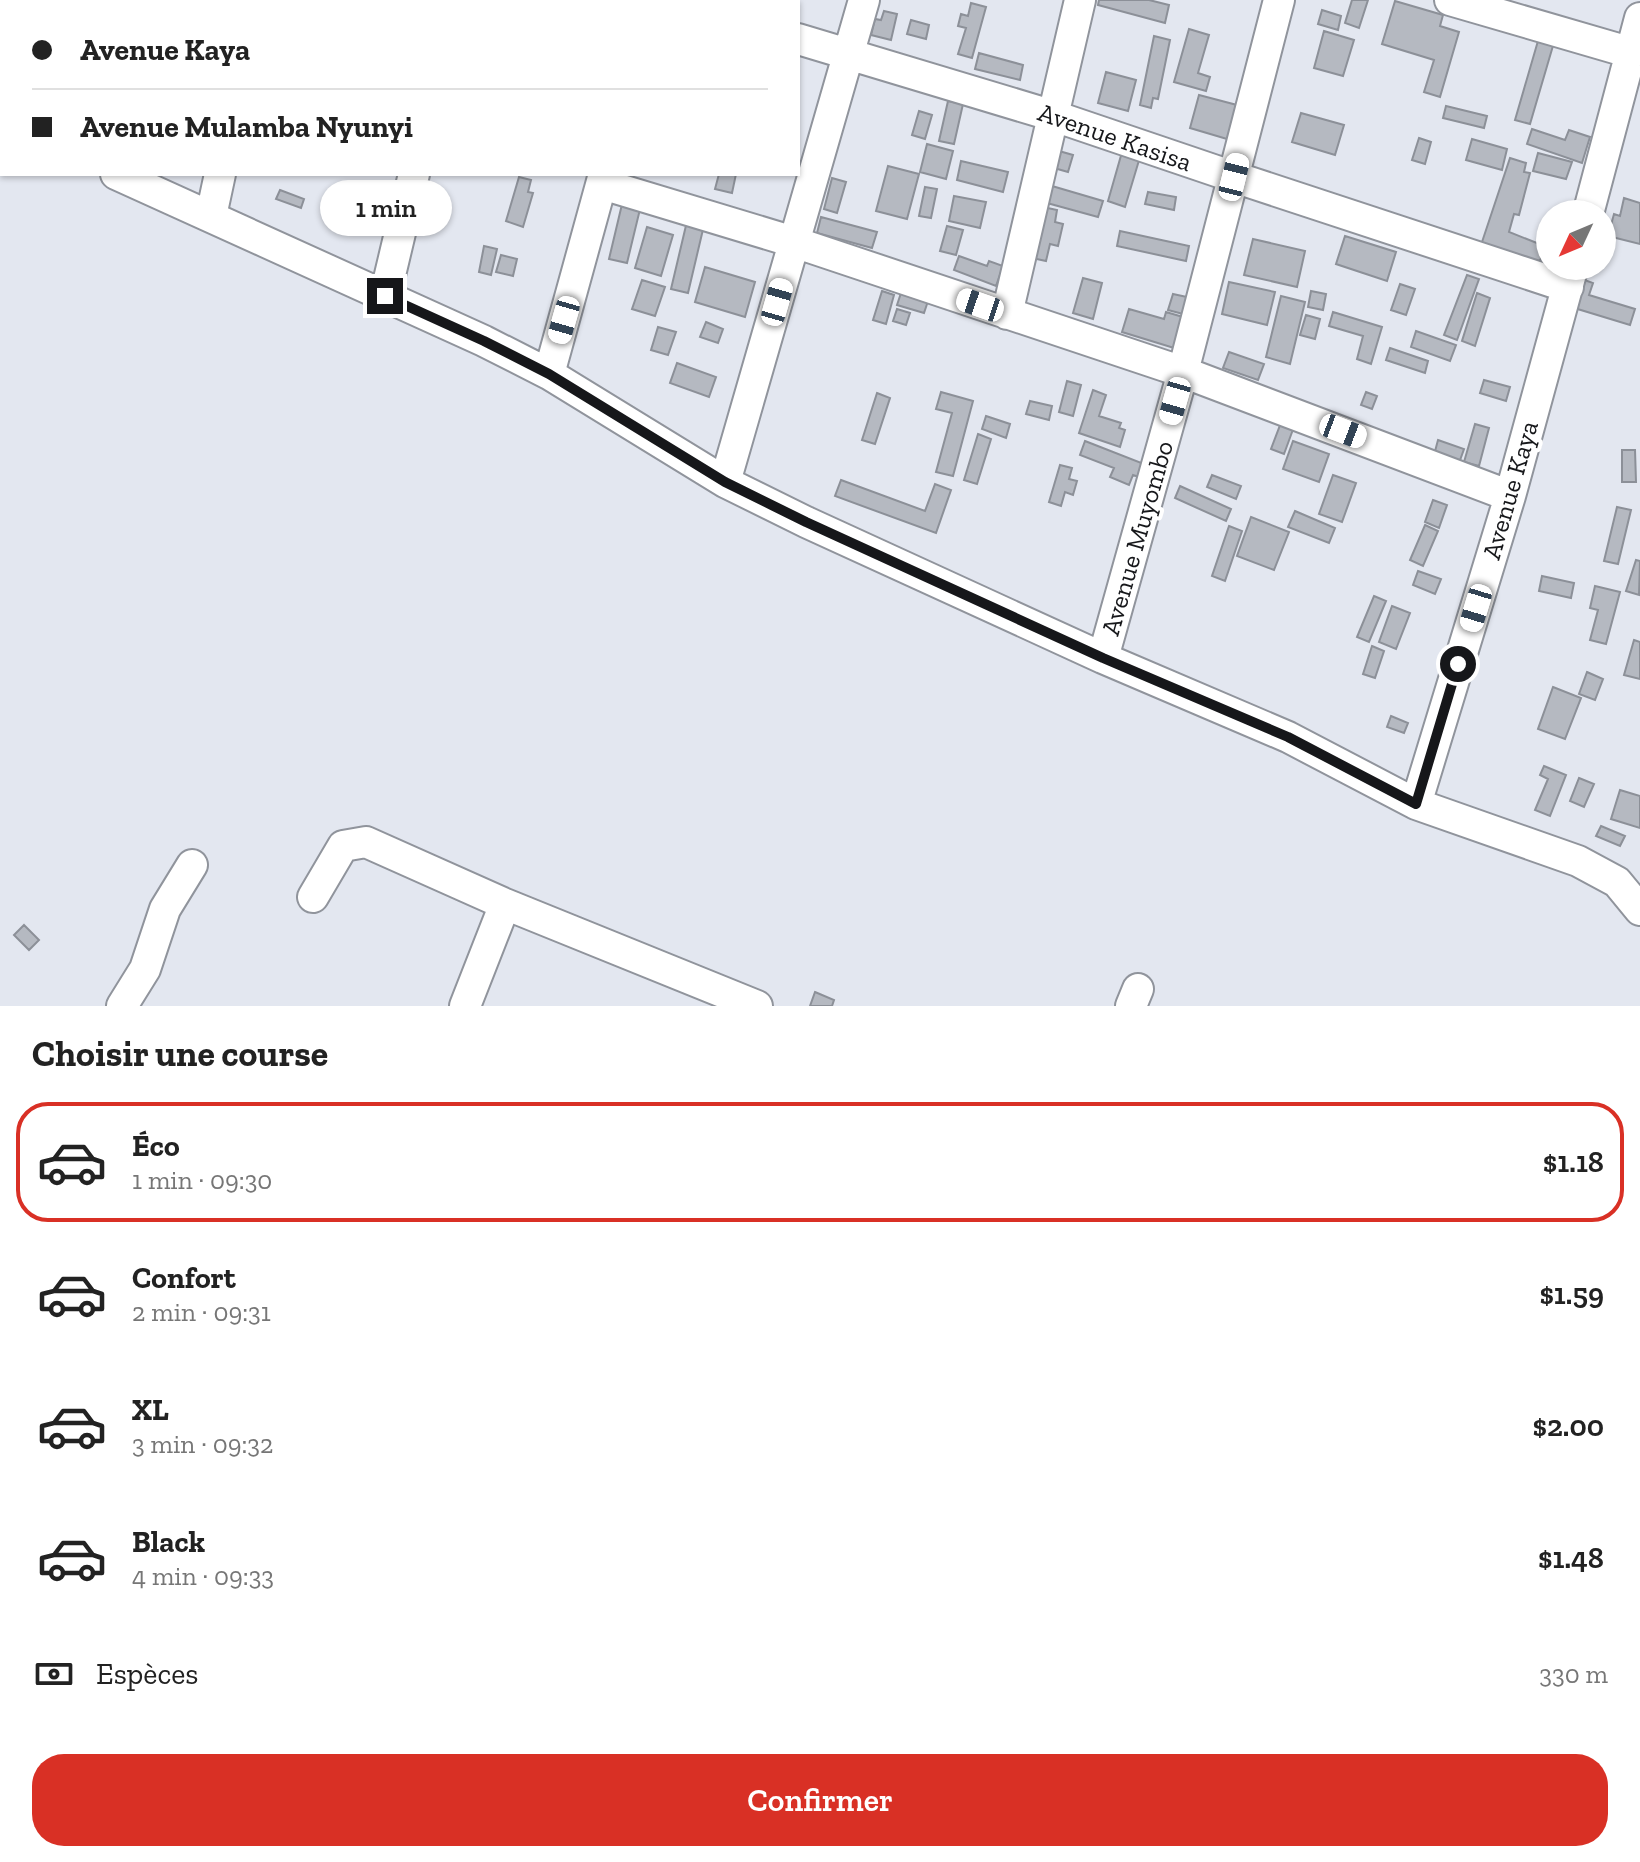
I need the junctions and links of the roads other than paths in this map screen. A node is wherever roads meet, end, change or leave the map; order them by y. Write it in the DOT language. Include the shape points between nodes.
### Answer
graph roads {
  1 [pos="864,0"];
  2 [pos="1080,0"];
  3 [pos="1279,0"];
  4 [pos="1450,0"];
  5 [pos="1640,18"];
  6 [pos="800,40"];
  7 [pos="1632,53"];
  8 [pos="850,55"];
  9 [pos="1054,116"];
  10 [pos="121,176"];
  11 [pos="220,176"];
  12 [pos="414,176"];
  13 [pos="1234,177"];
  14 [pos="603,179"];
  15 [pos="1592,200"];
  16 [pos="211,216"];
  17 [pos="794,242"];
  18 [pos="1536,266"];
  19 [pos="1569,280"];
  20 [pos="385,296"];
  21 [pos="1007,314"];
  22 [pos="1183,372"];
  23 [pos="549,374"];
  24 [pos="725,482"];
  25 [pos="1510,496"];
  26 [pos="1103,658"];
  27 [pos="1416,804"];
  28 [pos="192,865"];
  29 [pos="313,897"];
  30 [pos="505,904"];
  31 [pos="1640,910"];
  32 [pos="122,1006"];
  33 [pos="465,1006"];
  34 [pos="757,1006"];
  1 -- 8 [label="street"];
  2 -- 9 [label="street"];
  3 -- 13 [label="street, Avenue Muyombo"];
  4 -- 7 [label="street"];
  5 -- 7 [label="street"];
  6 -- 8 [label="street, Avenue Kasisa"];
  7 -- 15 [label="street"];
  8 -- 9 [label="street, Avenue Kasisa"];
  8 -- 17 [label="street"];
  9 -- 13 [label="street, Avenue Kasisa"];
  9 -- 21 [label="street"];
  10 -- 16 [label="street"];
  11 -- 16 [label="street"];
  12 -- 20 [label="street"];
  13 -- 18 [label="street, Avenue Kasisa"];
  13 -- 22 [label="street, Avenue Muyombo"];
  14 -- 17 [label="street"];
  14 -- 23 [label="street"];
  16 -- 20 [label="street"];
  17 -- 21 [label="street"];
  17 -- 24 [label="street"];
  19 -- 25 [label="street, Avenue Kaya"];
  20 -- 23 [label="street"];
  21 -- 22 [label="street"];
  22 -- 25 [label="street"];
  22 -- 26 [label="street, Avenue Muyombo"];
  23 -- 24 [label="street"];
  24 -- 26 [label="street"];
  25 -- 27 [label="street, Avenue Kaya"];
  26 -- 27 [label="street" via="1288,737"];
  27 -- 31 [label="street" via="1578,861 1617,882"];
  28 -- 32 [label="street" via="165,909 145,969"];
  29 -- 30 [label="street" via="343,846 366,842"];
  30 -- 33 [label="street"];
  30 -- 34 [label="street"];
}
